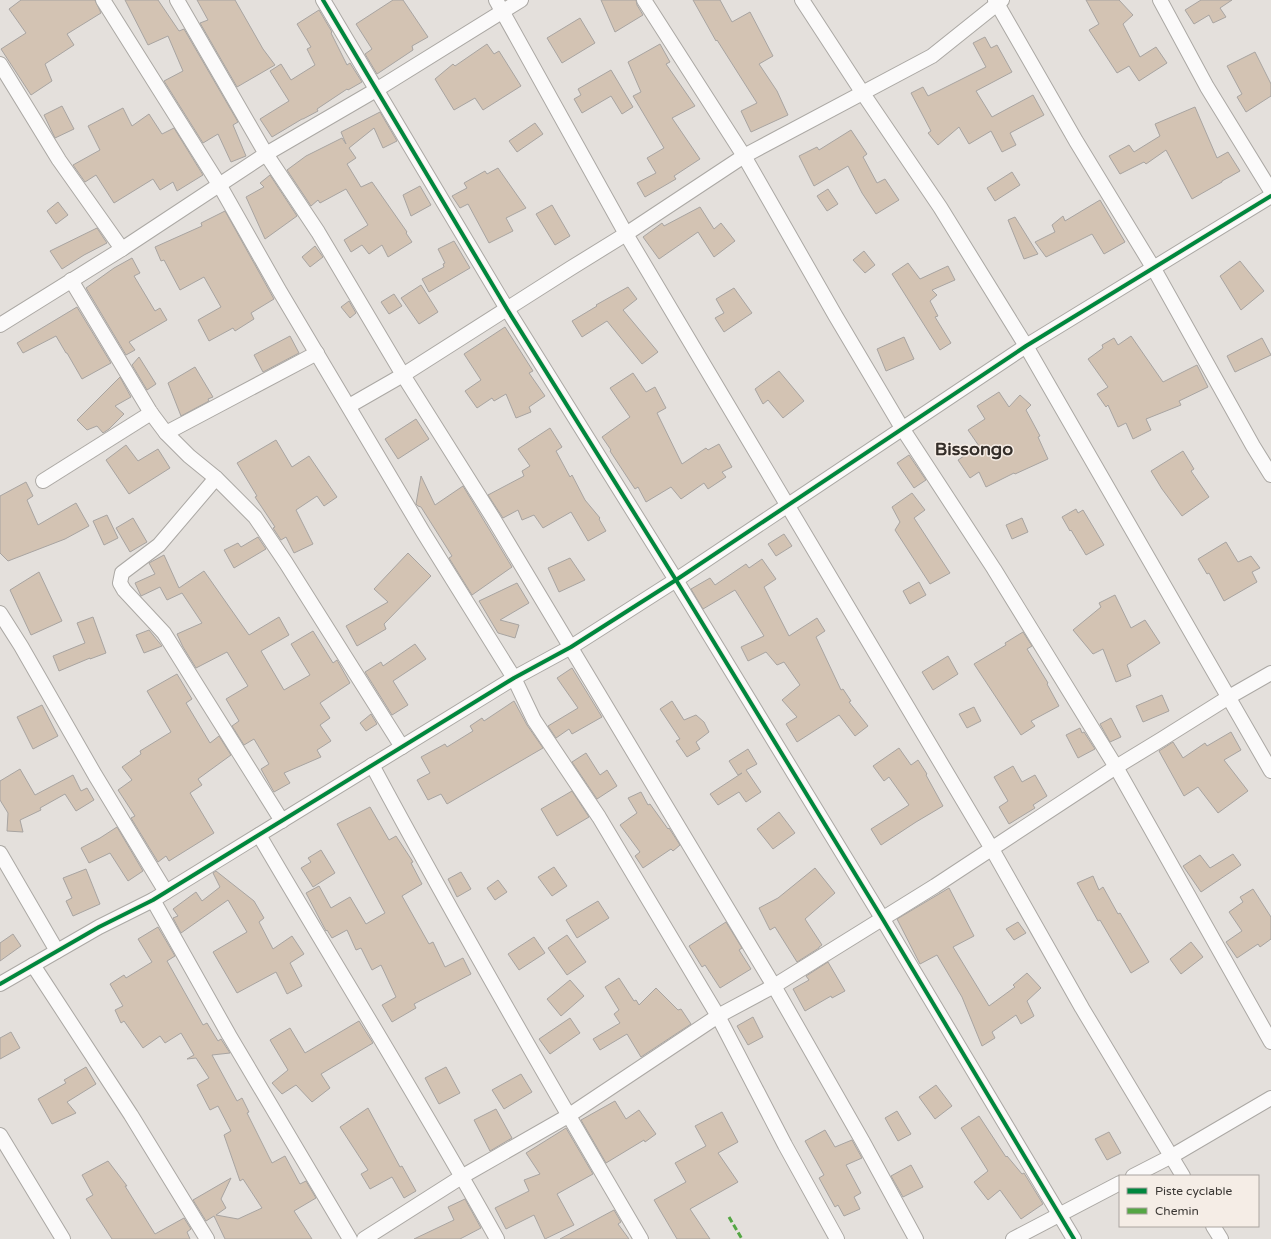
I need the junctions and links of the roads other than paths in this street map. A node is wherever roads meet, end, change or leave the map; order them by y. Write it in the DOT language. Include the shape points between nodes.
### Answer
graph roads {
  1 [pos="103,0"];
  2 [pos="177,0"];
  3 [pos="323,0"];
  4 [pos="521,0"];
  5 [pos="644,0"];
  6 [pos="802,0"];
  7 [pos="1160,0"];
  8 [pos="998,1"];
  9 [pos="499,5"];
  10 [pos="0,64"];
  11 [pos="376,90"];
  12 [pos="862,92"];
  13 [pos="266,154"];
  14 [pos="744,156"];
  15 [pos="220,186"];
  16 [pos="1271,191"];
  17 [pos="1271,196"];
  18 [pos="626,234"];
  19 [pos="122,250"];
  20 [pos="1154,269"];
  21 [pos="71,280"];
  22 [pos="507,309"];
  23 [pos="0,325"];
  24 [pos="1026,346"];
  25 [pos="317,353"];
  26 [pos="403,375"];
  27 [pos="349,406"];
  28 [pos="151,413"];
  29 [pos="902,428"];
  30 [pos="166,432"];
  31 [pos="1271,475"];
  32 [pos="216,478"];
  33 [pos="43,481"];
  34 [pos="787,506"];
  35 [pos="676,580"];
  36 [pos="0,613"];
  37 [pos="571,647"];
  38 [pos="1271,673"];
  39 [pos="514,678"];
  40 [pos="1229,697"];
  41 [pos="402,747"];
  42 [pos="372,765"];
  43 [pos="1116,767"];
  44 [pos="1271,771"];
  45 [pos="282,821"];
  46 [pos="259,835"];
  47 [pos="992,849"];
  48 [pos="0,853"];
  49 [pos="166,892"];
  50 [pos="153,900"];
  51 [pos="882,918"];
  52 [pos="57,951"];
  53 [pos="33,965"];
  54 [pos="0,984"];
  55 [pos="774,986"];
  56 [pos="718,1016"];
  57 [pos="1271,1042"];
  58 [pos="1271,1098"];
  59 [pos="568,1116"];
  60 [pos="0,1135"];
  61 [pos="1172,1156"];
  62 [pos="1135,1175"];
  63 [pos="1182,1175"];
  64 [pos="462,1176"];
  65 [pos="1119,1184"];
  66 [pos="1059,1214"];
  67 [pos="1214,1227"];
  68 [pos="63,1239"];
  69 [pos="207,1239"];
  70 [pos="350,1239"];
  71 [pos="364,1239"];
  72 [pos="497,1239"];
  73 [pos="641,1239"];
  74 [pos="837,1239"];
  75 [pos="916,1239"];
  76 [pos="1013,1239"];
  77 [pos="1074,1239"];
  78 [pos="1221,1239"];
  1 -- 15 [label="street"];
  2 -- 13 [label="street"];
  3 -- 11 [label="street"];
  4 -- 9 [label="street"];
  5 -- 14 [label="street"];
  6 -- 12 [label="street"];
  7 -- 16 [label="street" via="1208,87"];
  8 -- 12 [label="street" via="932,56"];
  8 -- 20 [label="street" via="1076,141"];
  9 -- 11 [label="street"];
  9 -- 18 [label="street"];
  10 -- 19 [label="street" via="59,160"];
  11 -- 13 [label="street"];
  11 -- 22 [label="street"];
  12 -- 14 [label="street"];
  12 -- 24 [label="street" via="940,207"];
  13 -- 15 [label="street"];
  13 -- 26 [label="street" via="318,232"];
  14 -- 18 [label="street"];
  14 -- 29 [label="street"];
  15 -- 19 [label="street"];
  15 -- 25 [label="street"];
  17 -- 20 [label="street"];
  18 -- 22 [label="street"];
  18 -- 34 [label="street"];
  19 -- 21 [label="street"];
  20 -- 24 [label="street"];
  20 -- 31 [label="street"];
  21 -- 23 [label="street"];
  21 -- 28 [label="street"];
  22 -- 26 [label="street"];
  22 -- 35 [label="street"];
  24 -- 29 [label="street"];
  24 -- 40 [label="street"];
  25 -- 27 [label="street"];
  25 -- 30 [label="street"];
  26 -- 27 [label="street"];
  26 -- 37 [label="street"];
  27 -- 39 [label="street" via="423,532"];
  28 -- 30 [label="street"];
  28 -- 33 [label="street"];
  29 -- 34 [label="street"];
  29 -- 43 [label="street" via="994,569"];
  30 -- 32 [label="street" via="189,456"];
  32 -- 41 [label="street" via="255,517"];
  32 -- 45 [label="street" via="159,545 122,573 120,583 164,633"];
  34 -- 35 [label="street"];
  34 -- 47 [label="street"];
  35 -- 37 [label="street"];
  35 -- 51 [label="street"];
  36 -- 49 [label="street"];
  37 -- 39 [label="street"];
  37 -- 55 [label="street"];
  38 -- 40 [label="street"];
  39 -- 41 [label="street"];
  39 -- 56 [label="street" via="534,720 599,817"];
  40 -- 43 [label="street"];
  40 -- 44 [label="street"];
  41 -- 42 [label="street"];
  42 -- 45 [label="street"];
  42 -- 59 [label="street"];
  43 -- 47 [label="street"];
  43 -- 57 [label="street"];
  45 -- 46 [label="street"];
  46 -- 49 [label="street"];
  46 -- 64 [label="street"];
  47 -- 51 [label="street"];
  47 -- 61 [label="street" via="1082,1008"];
  48 -- 52 [label="street"];
  49 -- 50 [label="street"];
  50 -- 52 [label="street"];
  50 -- 70 [label="street" via="229,1035"];
  51 -- 55 [label="street"];
  51 -- 66 [label="street"];
  52 -- 53 [label="street"];
  53 -- 54 [label="street"];
  53 -- 69 [label="street" via="131,1115"];
  55 -- 56 [label="street"];
  55 -- 75 [label="street"];
  56 -- 59 [label="street"];
  56 -- 74 [label="street"];
  58 -- 61 [label="street"];
  59 -- 64 [label="street"];
  59 -- 73 [label="street"];
  60 -- 68 [label="street"];
  61 -- 62 [label="street"];
  61 -- 63 [label="street"];
  64 -- 71 [label="street"];
  64 -- 72 [label="street"];
  65 -- 66 [label="street"];
  66 -- 76 [label="street"];
  66 -- 77 [label="street"];
  67 -- 78 [label="street"];
}
